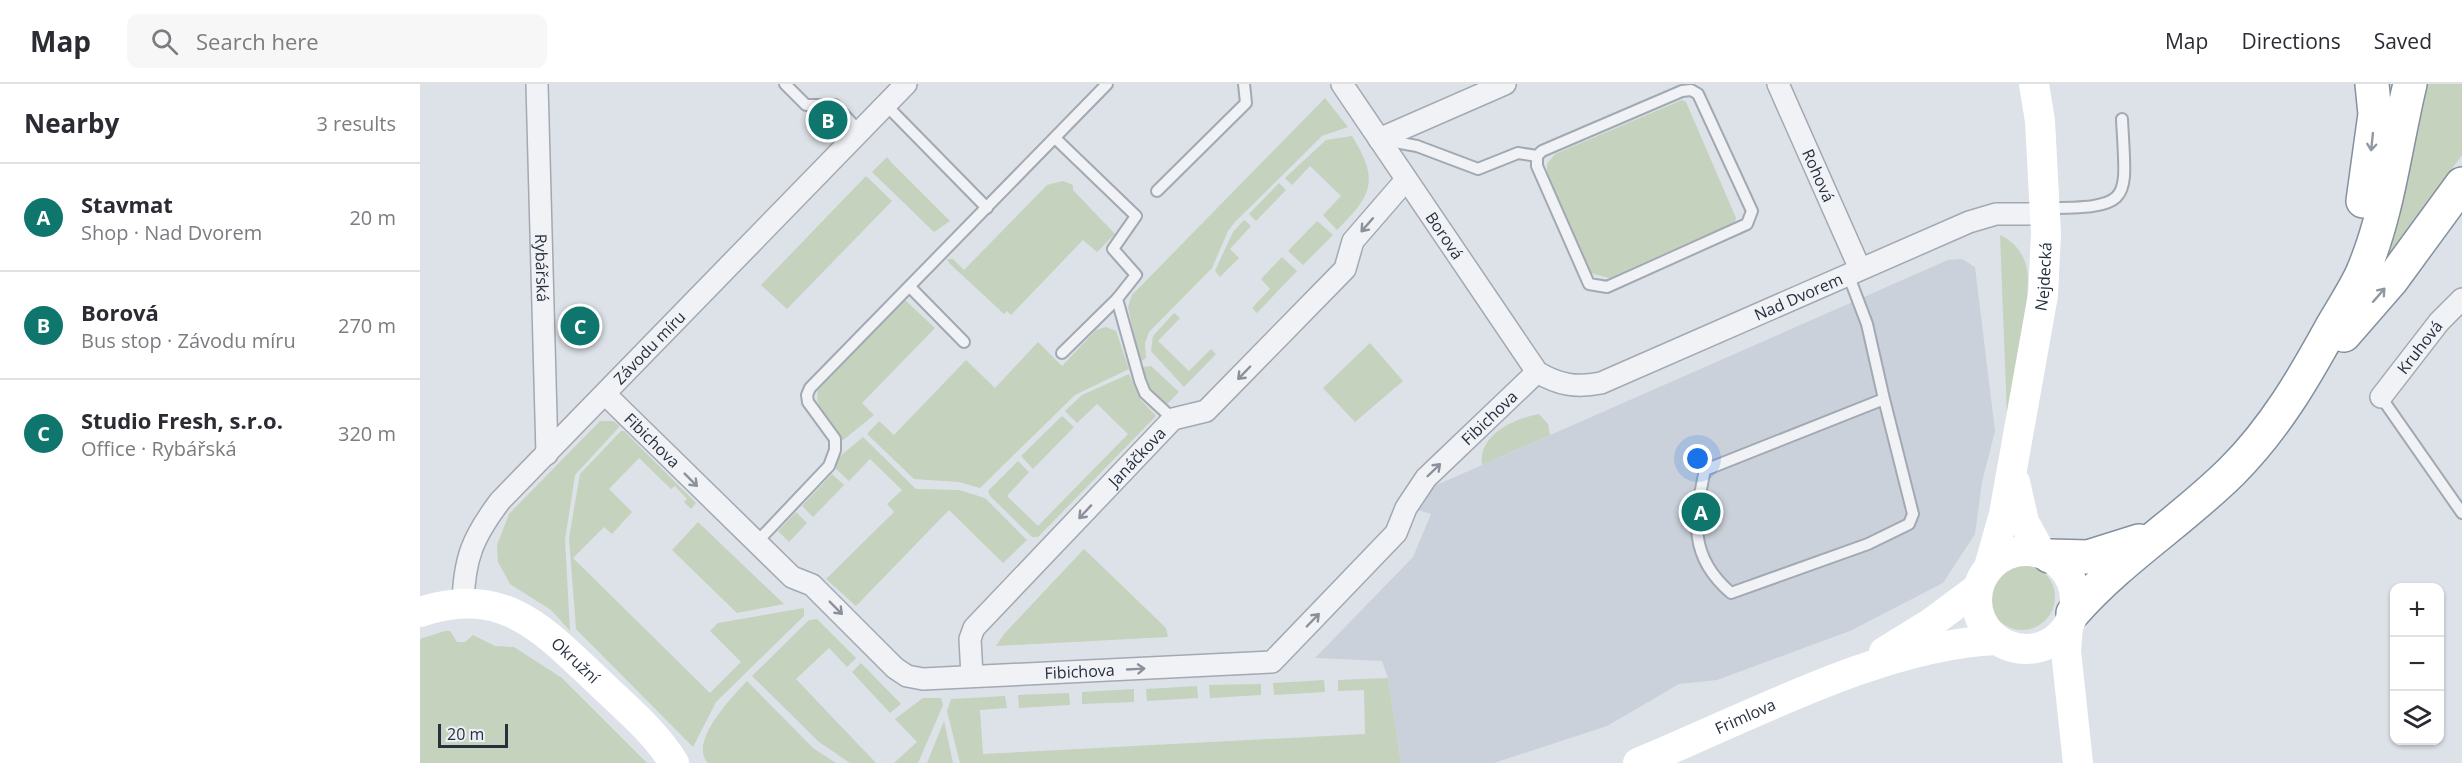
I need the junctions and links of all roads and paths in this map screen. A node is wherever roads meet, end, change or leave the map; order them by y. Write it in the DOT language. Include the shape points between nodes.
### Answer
graph roads {
  1 [pos="537,84"];
  2 [pos="785,84"];
  3 [pos="906,84"];
  4 [pos="1107,84"];
  5 [pos="1244,84"];
  6 [pos="1342,84"];
  7 [pos="1505,84"];
  8 [pos="1778,84"];
  9 [pos="2034,84"];
  10 [pos="2372,84"];
  11 [pos="2410,84"];
  12 [pos="886,105"];
  13 [pos="2122,119"];
  14 [pos="860,132"];
  15 [pos="1054,138"];
  16 [pos="1379,140"];
  17 [pos="1537,156"];
  18 [pos="1405,181"];
  19 [pos="2462,184"];
  20 [pos="1157,191"];
  21 [pos="987,208"];
  22 [pos="2045,211"];
  23 [pos="1854,271"];
  24 [pos="910,287"];
  25 [pos="1117,299"];
  26 [pos="2462,299"];
  27 [pos="964,342"];
  28 [pos="1062,353"];
  29 [pos="1546,377"];
  30 [pos="2299,386"];
  31 [pos="605,394"];
  32 [pos="2381,397"];
  33 [pos="1884,399"];
  34 [pos="1173,419"];
  35 [pos="547,454"];
  36 [pos="2012,467"];
  37 [pos="2462,513"];
  38 [pos="2163,531"];
  39 [pos="756,543"];
  40 [pos="2045,555"];
  41 [pos="1984,577"];
  42 [pos="463,604"];
  43 [pos="420,612"];
  44 [pos="2071,620"];
  45 [pos="1996,640"];
  46 [pos="2029,650"];
  47 [pos="1854,671"];
  48 [pos="972,676"];
  49 [pos="2072,721"];
  50 [pos="675,760"];
  51 [pos="1638,763"];
  52 [pos="2078,763"];
  1 -- 35 [label="street, Rybářská"];
  2 -- 14 [label="lane" via="806,105 835,105"];
  3 -- 12 [label="street, Závodu míru"];
  4 -- 15 [label="lane"];
  5 -- 20 [label="lane" via="1246,102"];
  6 -- 16 [label="street, Borová"];
  7 -- 16 [label="street"];
  8 -- 23 [label="street, Rohová"];
  9 -- 22 [label="main road, Nejdecká"];
  10 -- 30 [label="highway, one-way" via="2375,114 2367,186 2347,265"];
  11 -- 30 [label="highway" via="2381,213 2362,274"];
  12 -- 14 [label="street, Závodu míru"];
  12 -- 21 [label="lane"];
  13 -- 22 [label="lane" via="2125,180 2118,197 2100,206"];
  14 -- 31 [label="street, Závodu míru"];
  15 -- 21 [label="lane"];
  15 -- 25 [label="lane" via="1136,216 1113,249 1137,275"];
  16 -- 17 [label="lane" via="1417,146 1478,168 1518,153"];
  16 -- 18 [label="street, Borová"];
  17 -- 17 [label="lane" via="1691,90 1698,94 1748,201 1751,218 1747,224 1607,287 1597,287 1589,284 1537,166"];
  18 -- 29 [label="street, Borová"];
  18 -- 34 [label="street, Janáčkova, one-way" via="1353,241 1345,269 1206,411"];
  30 -- 19 [label="highway, one-way" via="2391,281"];
  21 -- 24 [label="lane"];
  22 -- 23 [label="street, Nad Dvorem" via="1996,214 1970,222"];
  22 -- 36 [label="main road, Nejdecká" via="2043,295"];
  23 -- 29 [label="street, Nad Dvorem" via="1601,383 1578,386"];
  23 -- 33 [label="lane"];
  24 -- 27 [label="lane"];
  24 -- 39 [label="lane" via="810,388 808,402 835,439 833,459"];
  25 -- 28 [label="lane"];
  25 -- 34 [label="lane" via="1142,387"];
  26 -- 32 [label="street, Kruhová" via="2439,322"];
  48 -- 29 [label="street, Fibichova, one-way" via="1272,662 1396,533 1406,508 1426,478"];
  30 -- 38 [label="highway" via="2271,428 2234,469"];
  31 -- 35 [label="street, Závodu míru"];
  31 -- 39 [label="street, Fibichova, one-way"];
  32 -- 37 [label="lane"];
  33 -- 33 [label="lane" via="1705,470 1696,511 1700,556 1716,580 1731,592 1868,544 1909,524 1913,514"];
  34 -- 48 [label="street, Janáčkova, one-way" via="974,628 970,639"];
  35 -- 42 [label="street, Závodu míru" via="500,501 477,534 465,566"];
  36 -- 40 [label="main road, Nejdecká" via="2018,504 2031,539"];
  36 -- 41 [label="main road, Nejdecká" via="1998,541"];
  38 -- 40 [label="highway" via="2088,557"];
  38 -- 44 [label="highway" via="2113,571"];
  39 -- 48 [label="street, Fibichova, one-way" via="792,577 812,585 895,668 923,679"];
  40 -- 41 [label="main road" via="2013,552"];
  40 -- 44 [label="main road" via="2062,567 2071,581 2075,597"];
  41 -- 45 [label="main road" via="1979,617"];
  41 -- 47 [label="main road, Frimlova" via="1931,623"];
  42 -- 43 [label="main road"];
  42 -- 50 [label="main road, Okružní" via="498,608 536,624"];
  44 -- 46 [label="main road" via="2058,638"];
  44 -- 49 [label="main road" via="2066,651"];
  45 -- 46 [label="main road"];
  45 -- 47 [label="main road, Frimlova" via="1941,646"];
  46 -- 49 [label="main road" via="2053,676"];
  47 -- 51 [label="main road, Frimlova"];
  49 -- 52 [label="main road"];
}
